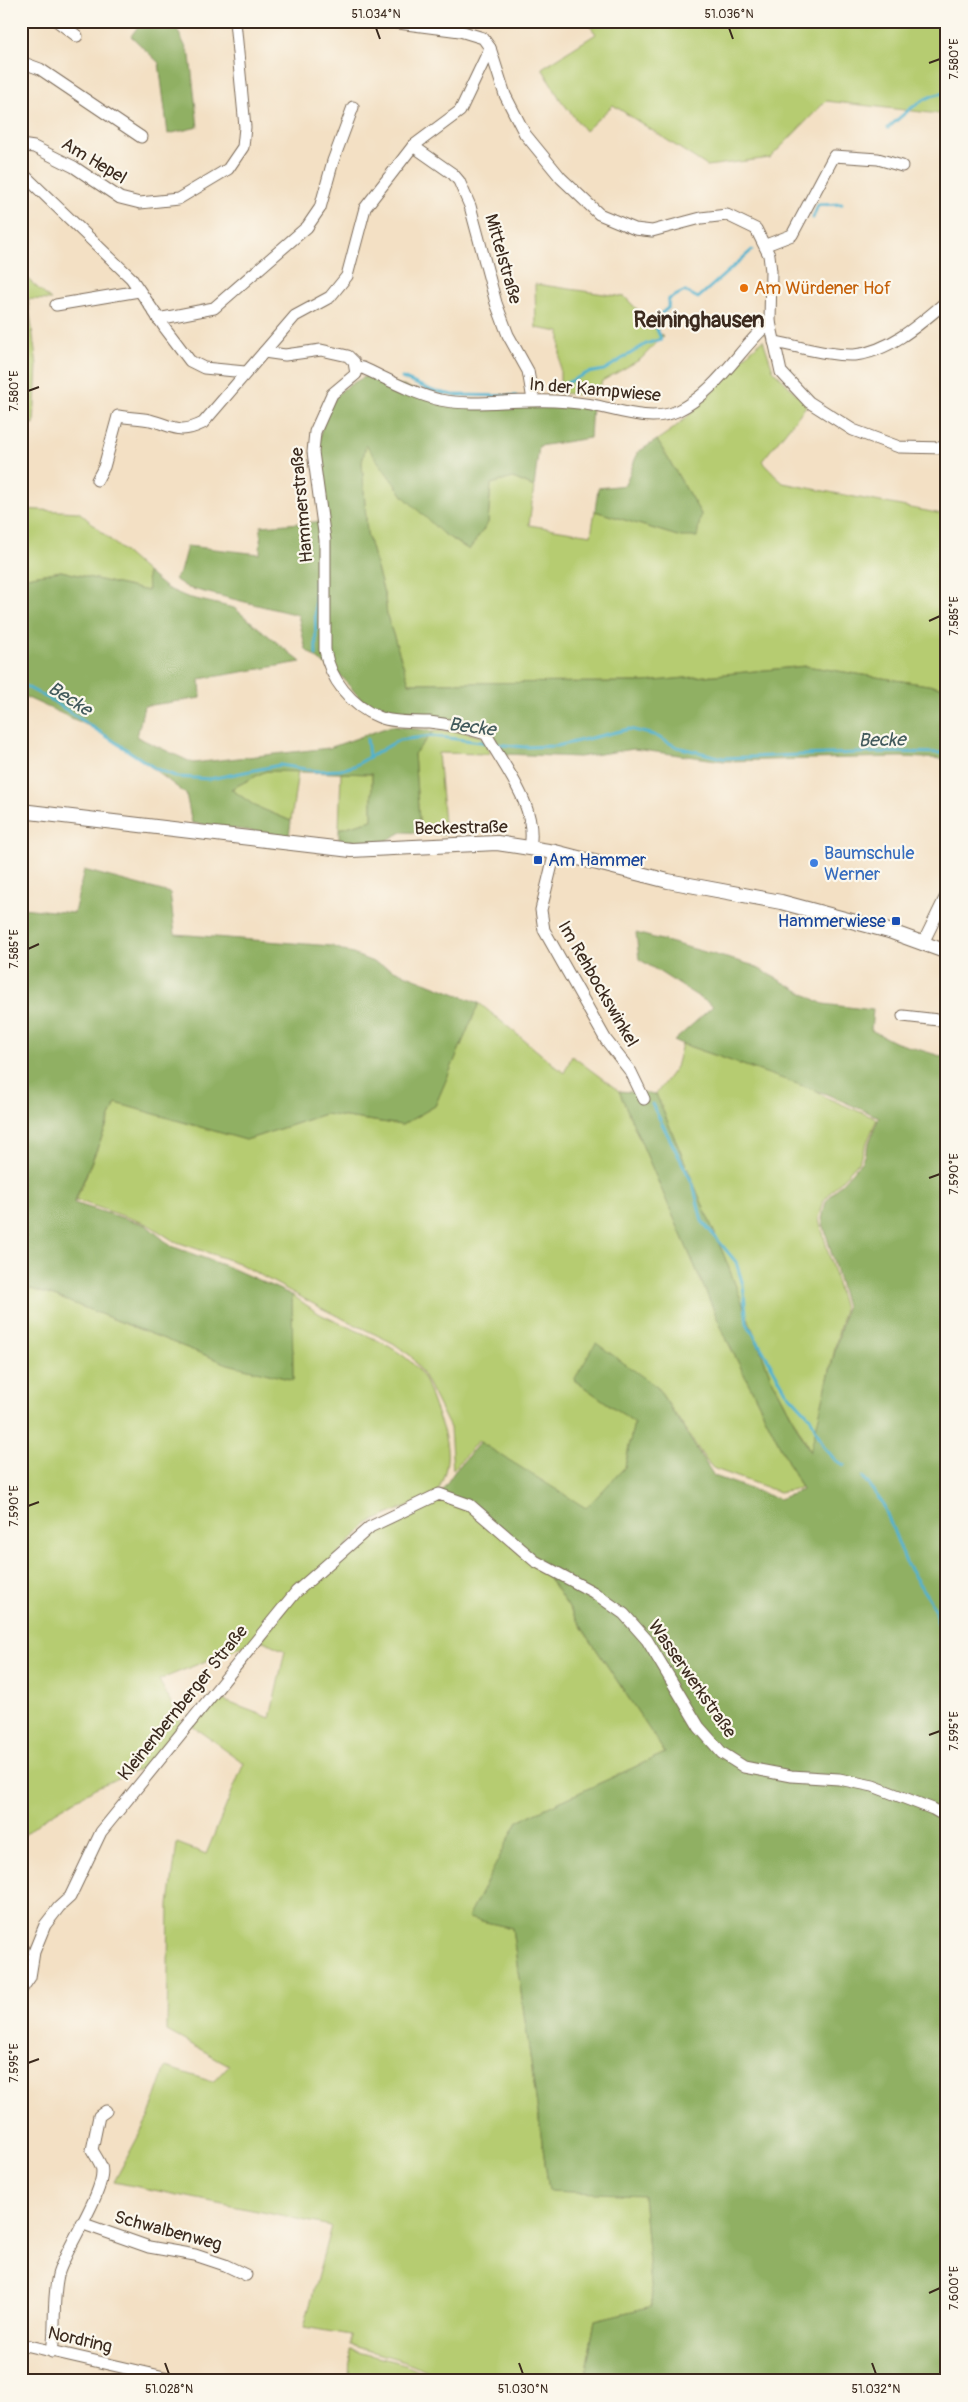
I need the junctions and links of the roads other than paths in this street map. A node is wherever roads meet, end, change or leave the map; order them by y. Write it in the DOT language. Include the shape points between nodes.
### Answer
graph roads {
  1 [pos="57,21"];
  2 [pos="235,21"];
  3 [pos="383,21"];
  4 [pos="77,36"];
  5 [pos="490,48"];
  6 [pos="21,62"];
  7 [pos="353,107"];
  8 [pos="140,137"];
  9 [pos="21,145"];
  10 [pos="414,146"];
  11 [pos="902,166"];
  12 [pos="21,172"];
  13 [pos="766,245"];
  14 [pos="139,291"];
  15 [pos="56,305"];
  16 [pos="945,306"];
  17 [pos="158,319"];
  18 [pos="770,322"];
  19 [pos="774,342"];
  20 [pos="264,352"];
  21 [pos="356,367"];
  22 [pos="245,372"];
  23 [pos="533,400"];
  24 [pos="947,448"];
  25 [pos="97,480"];
  26 [pos="21,811"];
  27 [pos="530,848"];
  28 [pos="555,852"];
  29 [pos="947,894"];
  30 [pos="923,943"];
  31 [pos="947,952"];
  32 [pos="903,1016"];
  33 [pos="947,1021"];
  34 [pos="644,1099"];
  35 [pos="439,1494"];
  36 [pos="947,1818"];
  37 [pos="25,1975"];
  38 [pos="21,1990"];
  39 [pos="106,2111"];
  40 [pos="81,2223"];
  41 [pos="246,2275"];
  42 [pos="21,2344"];
  43 [pos="52,2352"];
  44 [pos="133,2375"];
  45 [pos="182,2381"];
  1 -- 4 [label="street"];
  2 -- 9 [label="street, Am Hepel" via="245,127 243,147 228,169 186,194 140,203 120,198 74,167 34,147"];
  3 -- 5 [label="street" via="471,34 482,38"];
  5 -- 10 [label="street" via="460,111"];
  5 -- 13 [label="street" via="505,94 525,134 562,180 600,214 635,229 652,231 727,215 756,229"];
  6 -- 8 [label="street" via="40,68"];
  7 -- 17 [label="street" via="320,208 307,227 214,308"];
  10 -- 20 [label="street" via="365,208 347,276 330,296 295,316"];
  10 -- 23 [label="street, Mittelstraße" via="459,181 470,206 496,303 508,335 528,371"];
  11 -- 13 [label="street" via="834,156 792,235"];
  12 -- 14 [label="street" via="131,278"];
  13 -- 18 [label="street" via="771,272"];
  14 -- 15 [label="street"];
  14 -- 17 [label="street"];
  16 -- 19 [label="street" via="876,350 854,355"];
  17 -- 22 [label="street" via="190,361 218,371"];
  18 -- 19 [label="street"];
  18 -- 23 [label="street, In der Kampwiese" via="753,336 712,386 678,410 665,415 615,412 592,405"];
  19 -- 24 [label="street" via="780,372 810,402 853,430 899,447"];
  20 -- 21 [label="street" via="285,355 322,350 348,356"];
  20 -- 22 [label="street"];
  21 -- 23 [label="street, In der Kampwiese" via="440,400 491,403"];
  21 -- 27 [label="street, Hammerstraße" via="356,374 332,394 326,405 315,432 313,452 325,540 325,650 328,664 348,696 378,717 469,728 486,734 527,808 533,833"];
  22 -- 25 [label="street" via="203,423 190,429 175,429 150,420 118,416 104,467"];
  26 -- 27 [label="main road, Beckestraße" via="351,850 497,842"];
  27 -- 28 [label="main road, Beckestraße"];
  28 -- 30 [label="main road, Beckestraße" via="668,881 781,902"];
  28 -- 34 [label="street, Im Rehbockswinkel" via="541,910 544,930 606,1040 631,1072"];
  29 -- 30 [label="street"];
  30 -- 31 [label="main road, Beckestraße"];
  32 -- 33 [label="street"];
  35 -- 36 [label="street, Wasserwerkstraße" via="470,1505 535,1561 593,1592 624,1614 647,1640 699,1727 722,1753 744,1767 873,1786"];
  35 -- 37 [label="street, Kleinenbernberger Straße" via="370,1526 296,1592 101,1832 70,1897 46,1925"];
  37 -- 38 [label="street, Kleinenbernberger Straße"];
  39 -- 40 [label="street" via="100,2116 92,2150 102,2167 102,2176"];
  40 -- 41 [label="street, Schwalbenweg" via="149,2247 195,2255"];
  40 -- 43 [label="street" via="59,2273 54,2299"];
  42 -- 43 [label="street, Nordring"];
  43 -- 44 [label="street, Nordring"];
  44 -- 45 [label="street, Nordring"];
}
